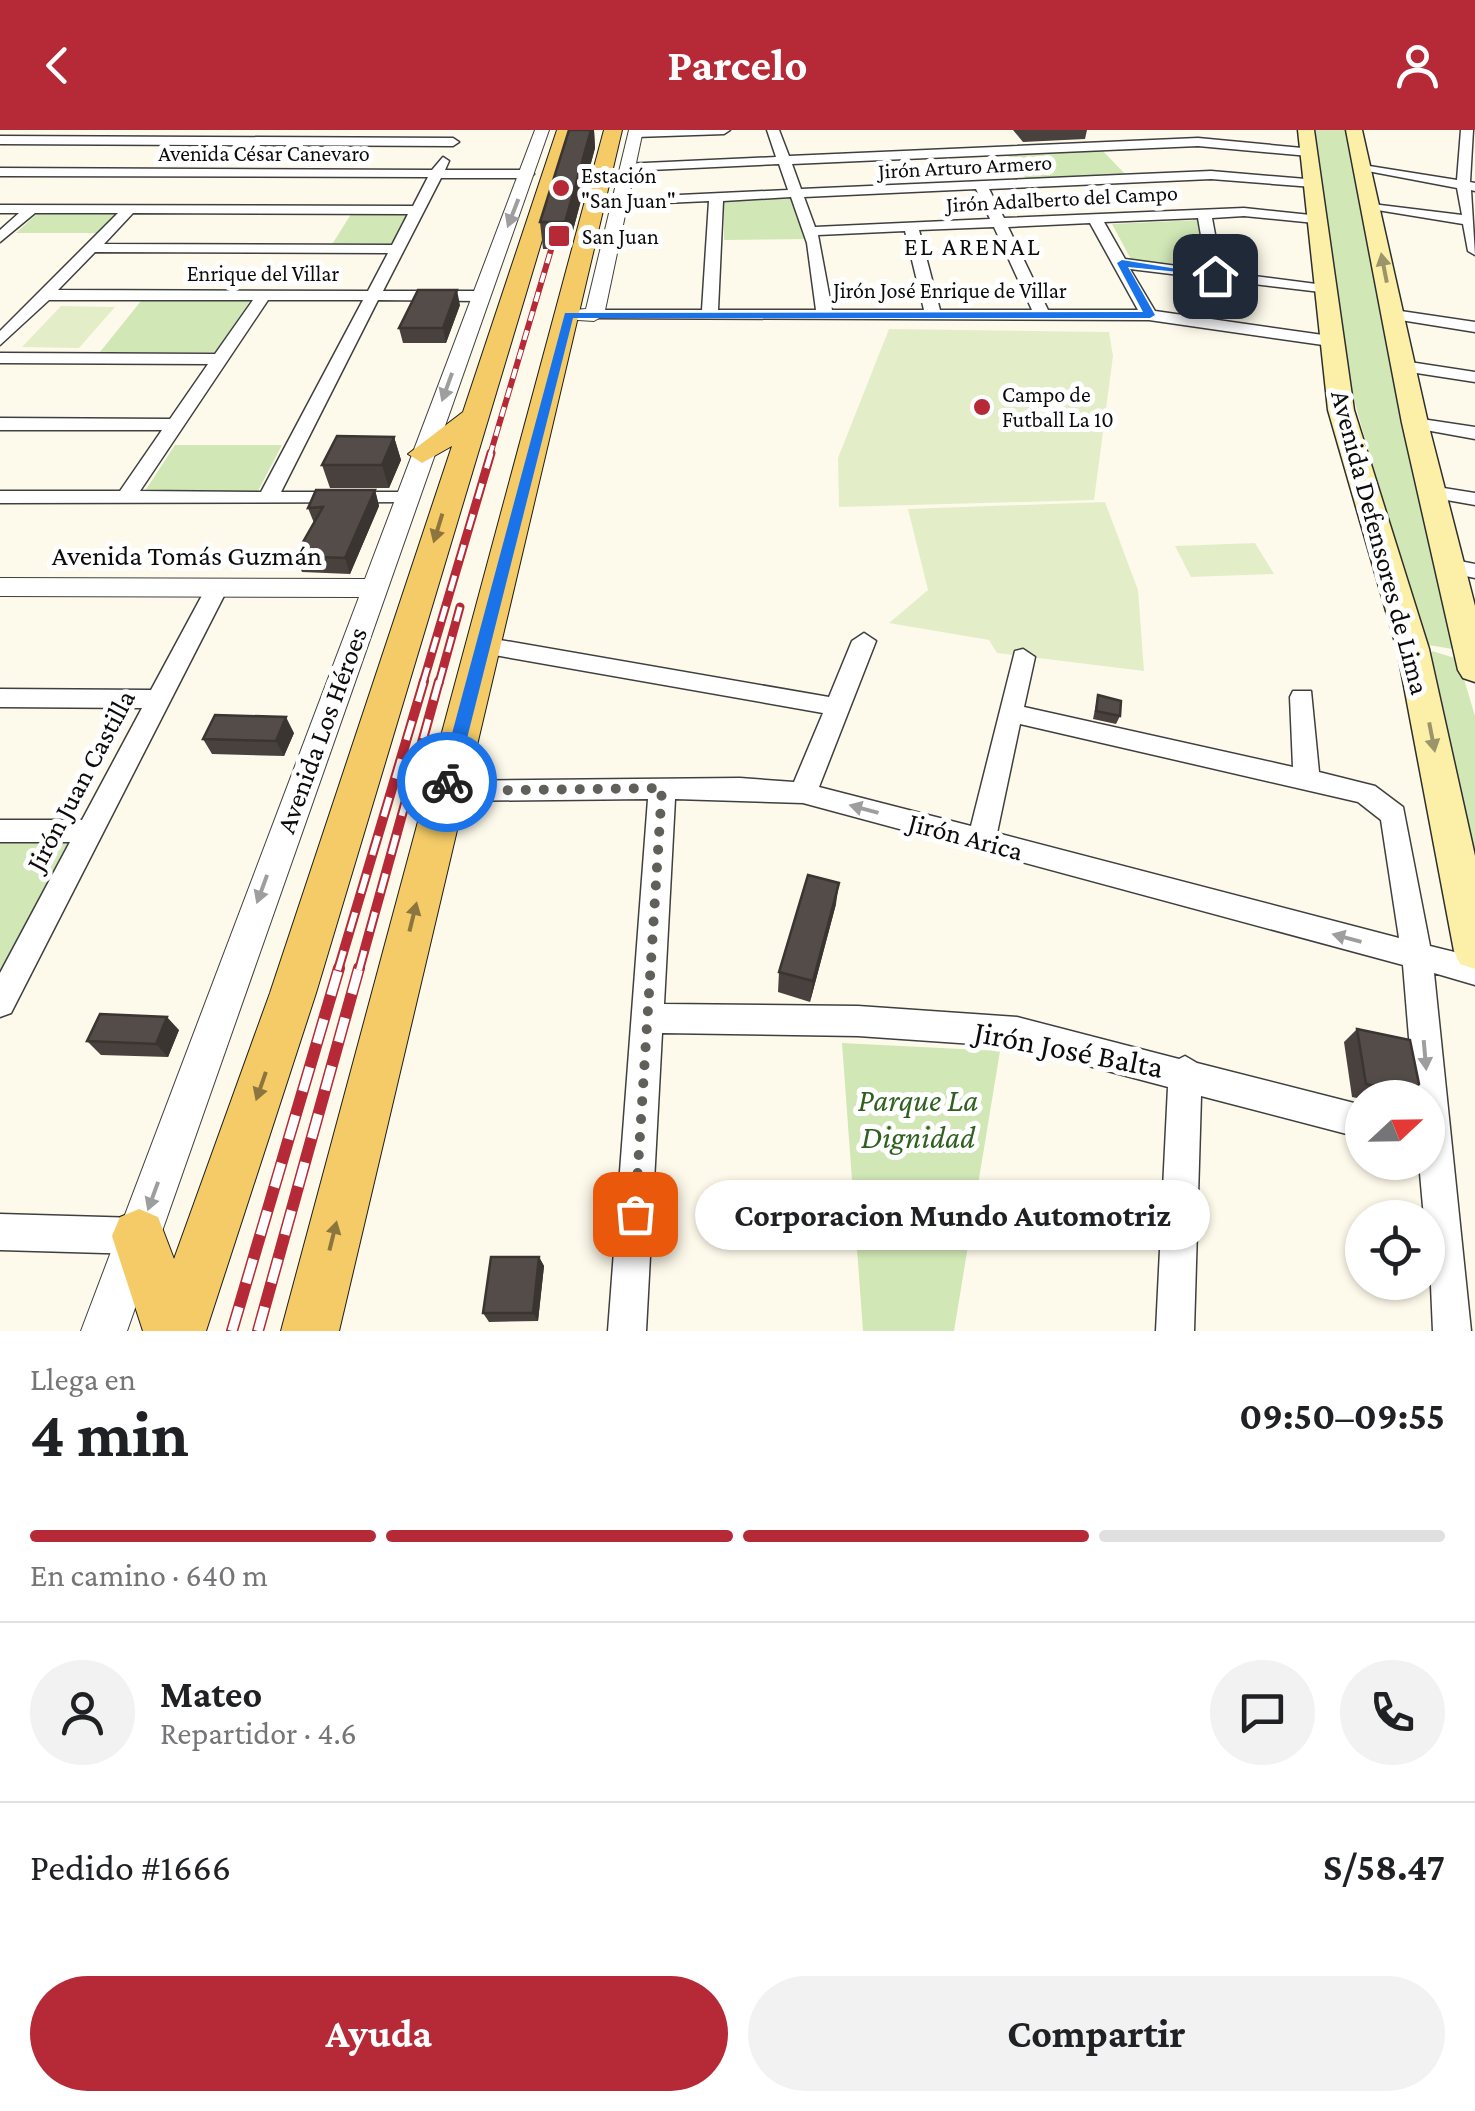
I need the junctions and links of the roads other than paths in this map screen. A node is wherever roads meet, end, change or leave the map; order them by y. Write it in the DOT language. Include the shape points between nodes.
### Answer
graph roads {
  1 [pos="41,130"];
  2 [pos="542,130"];
  3 [pos="566,130"];
  4 [pos="724,130"];
  5 [pos="773,130"];
  6 [pos="1089,130"];
  7 [pos="1354,130"];
  8 [pos="1468,130"];
  9 [pos="628,131"];
  10 [pos="456,136"];
  11 [pos="0,140"];
  12 [pos="28,140"];
  13 [pos="1308,141"];
  14 [pos="786,160"];
  15 [pos="0,162"];
  16 [pos="1005,162"];
  17 [pos="1120,162"];
  18 [pos="628,166"];
  19 [pos="1363,169"];
  20 [pos="0,172"];
  21 [pos="436,173"];
  22 [pos="528,174"];
  23 [pos="1312,183"];
  24 [pos="981,185"];
  25 [pos="1469,186"];
  26 [pos="1147,191"];
  27 [pos="799,193"];
  28 [pos="716,197"];
  29 [pos="620,201"];
  30 [pos="1159,203"];
  31 [pos="1372,208"];
  32 [pos="0,209"];
  33 [pos="32,209"];
  34 [pos="130,210"];
  35 [pos="417,210"];
  36 [pos="1204,214"];
  37 [pos="1171,216"];
  38 [pos="1095,219"];
  39 [pos="1315,220"];
  40 [pos="1470,221"];
  41 [pos="1002,223"];
  42 [pos="911,227"];
  43 [pos="810,231"];
  44 [pos="0,238"];
  45 [pos="91,248"];
  46 [pos="398,249"];
  47 [pos="1475,251"];
  48 [pos="1122,263"];
  49 [pos="1215,276"];
  50 [pos="1324,290"];
  51 [pos="45,295"];
  52 [pos="264,295"];
  53 [pos="370,296"];
  54 [pos="480,296"];
  55 [pos="710,314"];
  56 [pos="581,315"];
  57 [pos="826,315"];
  58 [pos="933,315"];
  59 [pos="1150,315"];
  60 [pos="1044,316"];
  61 [pos="1394,316"];
  62 [pos="1475,327"];
  63 [pos="0,340"];
  64 [pos="1330,341"];
  65 [pos="0,358"];
  66 [pos="221,359"];
  67 [pos="1403,366"];
  68 [pos="1475,378"];
  69 [pos="473,418"];
  70 [pos="1414,423"];
  71 [pos="0,424"];
  72 [pos="176,425"];
  73 [pos="1475,433"];
  74 [pos="422,454"];
  75 [pos="1431,492"];
  76 [pos="0,497"];
  77 [pos="126,497"];
  78 [pos="268,497"];
  79 [pos="406,498"];
  80 [pos="1475,499"];
  81 [pos="1462,568"];
  82 [pos="0,587"];
  83 [pos="218,588"];
  84 [pos="373,588"];
  85 [pos="864,640"];
  86 [pos="482,645"];
  87 [pos="1023,657"];
  88 [pos="1474,662"];
  89 [pos="1302,697"];
  90 [pos="0,698"];
  91 [pos="159,699"];
  92 [pos="837,707"];
  93 [pos="1011,713"];
  94 [pos="1307,780"];
  95 [pos="662,788"];
  96 [pos="445,791"];
  97 [pos="803,793"];
  98 [pos="90,830"];
  99 [pos="0,831"];
  100 [pos="982,840"];
  101 [pos="1475,951"];
  102 [pos="1417,957"];
  103 [pos="1475,971"];
  104 [pos="2,995"];
  105 [pos="648,1018"];
  106 [pos="1185,1072"];
  107 [pos="1426,1080"];
  108 [pos="1345,1117"];
  109 [pos="1435,1180"];
  110 [pos="0,1232"];
  111 [pos="139,1236"];
  112 [pos="104,1331"];
  113 [pos="175,1331"];
  114 [pos="310,1331"];
  115 [pos="627,1331"];
  116 [pos="1175,1331"];
  117 [pos="1452,1331"];
  1 -- 12 [label="street"];
  2 -- 22 [label="street, Avenida Los Héroes"];
  3 -- 69 [label="main road, Avenida Los Héroes"];
  4 -- 9 [label="street"];
  5 -- 14 [label="street"];
  6 -- 17 [label="street"];
  7 -- 19 [label="main road, Avenida Defensores de Lima"];
  8 -- 25 [label="street"];
  9 -- 18 [label="street"];
  9 -- 56 [label="main road"];
  10 -- 12 [label="street"];
  10 -- 21 [label="street"];
  11 -- 12 [label="street"];
  12 -- 15 [label="street"];
  13 -- 17 [label="street" via="1218,142"];
  13 -- 23 [label="main road, Avenida Defensores de Lima"];
  14 -- 16 [label="street"];
  14 -- 18 [label="street"];
  14 -- 27 [label="street"];
  16 -- 17 [label="street, Jirón Arturo Armero"];
  16 -- 17 [label="street"];
  16 -- 24 [label="street, Jirón Arturo Armero"];
  17 -- 23 [label="street, Jirón Arturo Armero"];
  17 -- 26 [label="street"];
  18 -- 29 [label="street"];
  19 -- 25 [label="street"];
  19 -- 31 [label="main road, Avenida Defensores de Lima"];
  20 -- 21 [label="street, Avenida César Canevaro"];
  21 -- 22 [label="street, Avenida César Canevaro"];
  21 -- 35 [label="street"];
  22 -- 54 [label="street, Avenida Los Héroes, one-way"];
  23 -- 39 [label="main road, Avenida Defensores de Lima"];
  24 -- 27 [label="street, Jirón Arturo Armero"];
  24 -- 41 [label="street"];
  25 -- 40 [label="street"];
  27 -- 28 [label="street, Jirón Arturo Armero"];
  27 -- 43 [label="street"];
  28 -- 29 [label="street, Jirón Arturo Armero"];
  28 -- 55 [label="street"];
  29 -- 56 [label="street"];
  30 -- 37 [label="street"];
  31 -- 40 [label="street"];
  61 -- 31 [label="main road, Avenida Defensores de Lima, one-way"];
  32 -- 33 [label="street"];
  33 -- 34 [label="street"];
  33 -- 44 [label="street"];
  34 -- 35 [label="street"];
  34 -- 45 [label="street"];
  35 -- 46 [label="street"];
  36 -- 37 [label="street, Jirón Adalberto del Campo"];
  36 -- 39 [label="street, Jirón Adalberto del Campo"];
  36 -- 49 [label="street"];
  37 -- 38 [label="street, Jirón Adalberto del Campo"];
  38 -- 41 [label="street, Jirón Adalberto del Campo"];
  38 -- 48 [label="street"];
  39 -- 50 [label="main road, Avenida Defensores de Lima"];
  40 -- 47 [label="street"];
  41 -- 42 [label="street, Jirón Adalberto del Campo"];
  41 -- 60 [label="street"];
  42 -- 43 [label="street, Jirón Adalberto del Campo"];
  42 -- 58 [label="street"];
  43 -- 57 [label="street"];
  45 -- 46 [label="street"];
  45 -- 51 [label="street"];
  46 -- 53 [label="street"];
  48 -- 49 [label="street"];
  48 -- 59 [label="street"];
  49 -- 50 [label="street"];
  50 -- 64 [label="main road, Avenida Defensores de Lima"];
  51 -- 52 [label="street, Enrique del Villar"];
  51 -- 63 [label="street"];
  52 -- 53 [label="street, Enrique del Villar"];
  52 -- 66 [label="street"];
  53 -- 54 [label="street, Enrique del Villar"];
  53 -- 78 [label="street"];
  54 -- 74 [label="street, Avenida Los Héroes, one-way"];
  55 -- 56 [label="street, Jirón José Enrique de Villar"];
  55 -- 57 [label="street, Jirón José Enrique de Villar"];
  56 -- 86 [label="main road"];
  57 -- 58 [label="street, Jirón José Enrique de Villar"];
  58 -- 60 [label="street, Jirón José Enrique de Villar"];
  59 -- 60 [label="street, Jirón José Enrique de Villar"];
  59 -- 64 [label="street, Jirón José Enrique de Villar"];
  61 -- 62 [label="street"];
  61 -- 67 [label="main road, Avenida Defensores de Lima"];
  64 -- 101 [label="main road, Avenida Defensores de Lima, one-way" via="1341,410 1422,687"];
  65 -- 66 [label="street"];
  66 -- 72 [label="street"];
  67 -- 68 [label="street"];
  67 -- 70 [label="main road, Avenida Defensores de Lima"];
  69 -- 74 [label="main road"];
  69 -- 113 [label="main road, Avenida Los Héroes, one-way" via="293,993"];
  70 -- 73 [label="street"];
  70 -- 75 [label="main road, Avenida Defensores de Lima"];
  71 -- 72 [label="street"];
  72 -- 77 [label="street"];
  74 -- 79 [label="street, Avenida Los Héroes"];
  75 -- 80 [label="street"];
  75 -- 81 [label="main road, Avenida Defensores de Lima"];
  76 -- 77 [label="street"];
  77 -- 78 [label="street"];
  78 -- 79 [label="street"];
  79 -- 84 [label="street, Avenida Los Héroes"];
  81 -- 88 [label="main road, Avenida Defensores de Lima"];
  82 -- 83 [label="street, Avenida Tomás Guzmán"];
  83 -- 84 [label="street, Avenida Tomás Guzmán"];
  83 -- 91 [label="street, Jirón Juan Castilla"];
  84 -- 111 [label="street, Avenida Los Héroes, one-way"];
  85 -- 92 [label="street"];
  86 -- 92 [label="street"];
  86 -- 96 [label="main road"];
  87 -- 93 [label="street"];
  89 -- 94 [label="street"];
  90 -- 91 [label="street"];
  91 -- 98 [label="street, Jirón Juan Castilla"];
  92 -- 97 [label="street"];
  93 -- 94 [label="street"];
  93 -- 100 [label="street"];
  94 -- 102 [label="street" via="1366,794 1396,820"];
  95 -- 96 [label="street, Jirón Arica"];
  95 -- 97 [label="street, Jirón Arica"];
  95 -- 105 [label="street"];
  114 -- 96 [label="main road, one-way"];
  100 -- 97 [label="street, Jirón Arica, one-way"];
  98 -- 99 [label="street"];
  98 -- 104 [label="street, Jirón Juan Castilla"];
  102 -- 100 [label="street, Jirón Arica, one-way"];
  102 -- 103 [label="street, Jirón Arica"];
  102 -- 107 [label="street, one-way"];
  105 -- 106 [label="street, Jirón José Balta" via="1000,1030"];
  105 -- 115 [label="street"];
  106 -- 108 [label="street, Jirón José Balta"];
  106 -- 116 [label="street"];
  109 -- 117 [label="street"];
  110 -- 111 [label="street"];
  111 -- 112 [label="street, Avenida Los Héroes"];
  111 -- 113 [label="main road"];
}
